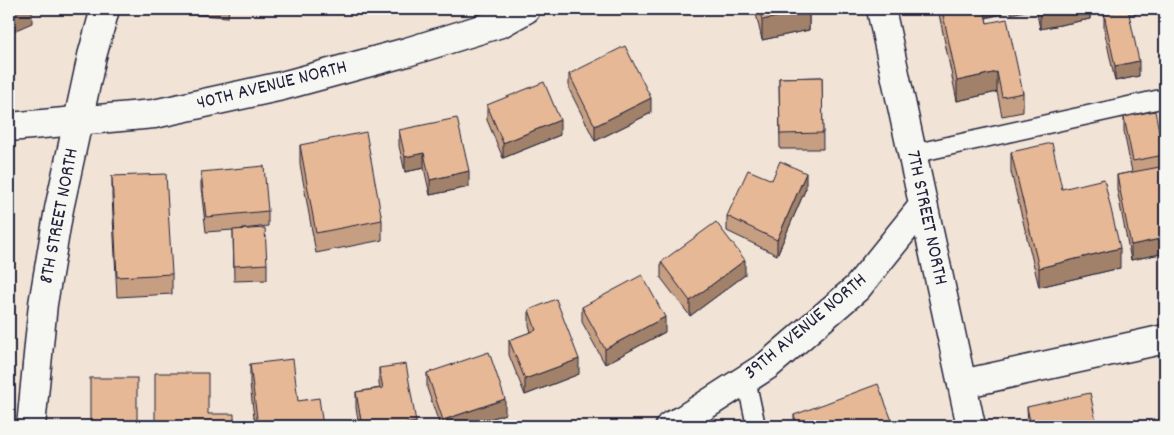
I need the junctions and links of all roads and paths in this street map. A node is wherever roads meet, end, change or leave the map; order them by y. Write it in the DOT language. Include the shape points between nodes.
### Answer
graph roads {
  1 [pos="105,9"];
  2 [pos="526,9"];
  3 [pos="881,9"];
  4 [pos="1165,98"];
  5 [pos="78,122"];
  6 [pos="9,127"];
  7 [pos="912,154"];
  8 [pos="923,206"];
  9 [pos="1165,339"];
  10 [pos="746,379"];
  11 [pos="962,384"];
  12 [pos="31,426"];
  13 [pos="670,426"];
  14 [pos="756,426"];
  15 [pos="971,426"];
  1 -- 5 [label="street, 8TH STREET NORTH"];
  2 -- 5 [label="street, 40TH AVENUE NORTH" via="501,23 282,86 154,114"];
  3 -- 7 [label="street, 7TH STREET NORTH"];
  4 -- 7 [label="lane"];
  5 -- 6 [label="street, 40TH AVENUE NORTH"];
  5 -- 12 [label="street, 8TH STREET NORTH" via="43,304"];
  7 -- 8 [label="street, 7TH STREET NORTH"];
  8 -- 10 [label="street, 39TH AVENUE NORTH" via="857,288 768,365"];
  8 -- 11 [label="street, 7TH STREET NORTH"];
  9 -- 11 [label="street"];
  10 -- 13 [label="street, 39TH AVENUE NORTH"];
  10 -- 14 [label="lane"];
  11 -- 15 [label="street, 7TH STREET NORTH"];
}
